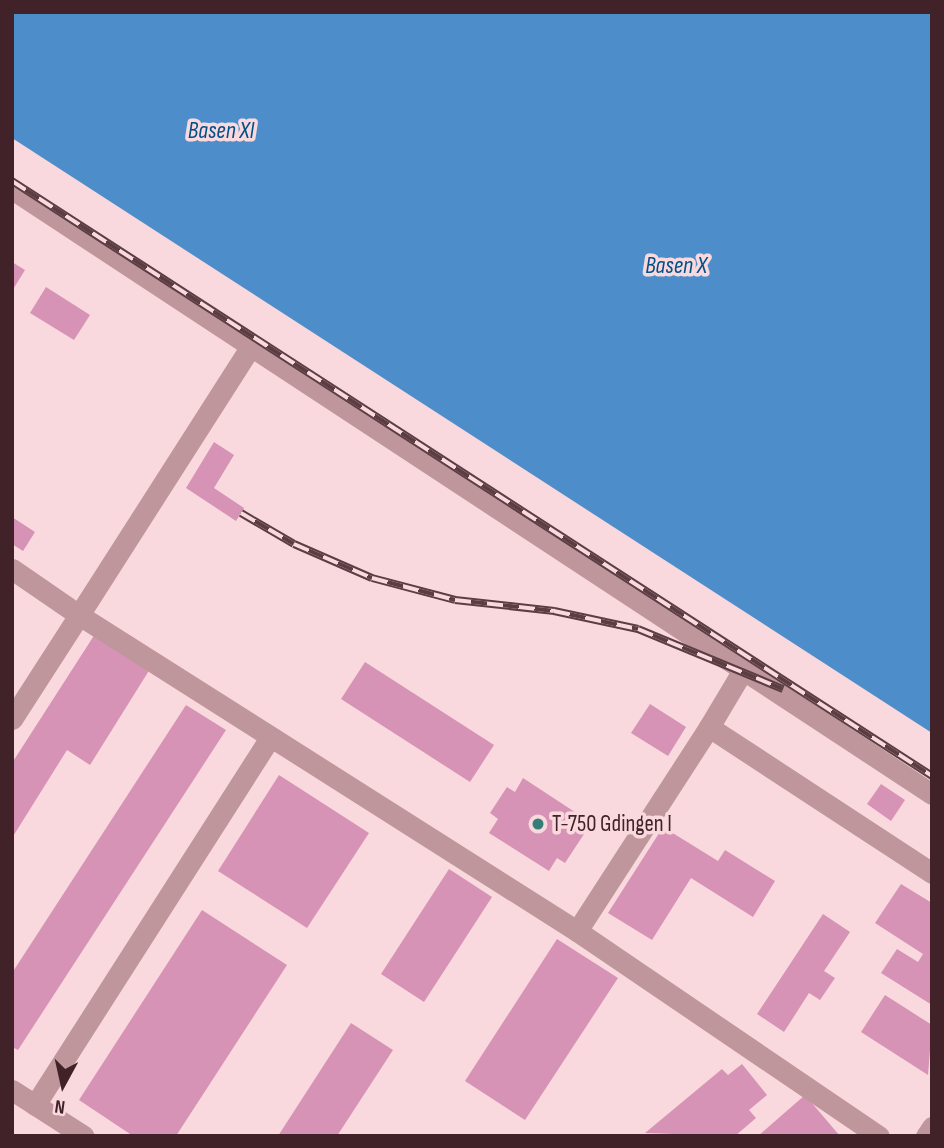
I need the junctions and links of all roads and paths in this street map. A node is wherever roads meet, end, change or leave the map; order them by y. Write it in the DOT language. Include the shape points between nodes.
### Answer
graph roads {
  1 [pos="12,188"];
  2 [pos="251,346"];
  3 [pos="12,569"];
  4 [pos="79,615"];
  5 [pos="743,670"];
  6 [pos="12,719"];
  7 [pos="709,727"];
  8 [pos="270,737"];
  9 [pos="932,794"];
  10 [pos="932,873"];
  11 [pos="577,931"];
  12 [pos="12,1090"];
  13 [pos="35,1105"];
  14 [pos="932,1127"];
  15 [pos="84,1136"];
  16 [pos="879,1136"];
  17 [pos="926,1136"];
  1 -- 2 [label="lane"];
  2 -- 4 [label="lane"];
  2 -- 5 [label="lane"];
  3 -- 4 [label="lane"];
  4 -- 6 [label="lane"];
  4 -- 8 [label="lane"];
  5 -- 7 [label="lane"];
  5 -- 9 [label="lane"];
  7 -- 10 [label="lane"];
  7 -- 11 [label="lane"];
  8 -- 11 [label="lane"];
  8 -- 13 [label="lane"];
  11 -- 16 [label="lane"];
  12 -- 13 [label="lane"];
  13 -- 15 [label="lane"];
  14 -- 17 [label="lane"];
}
